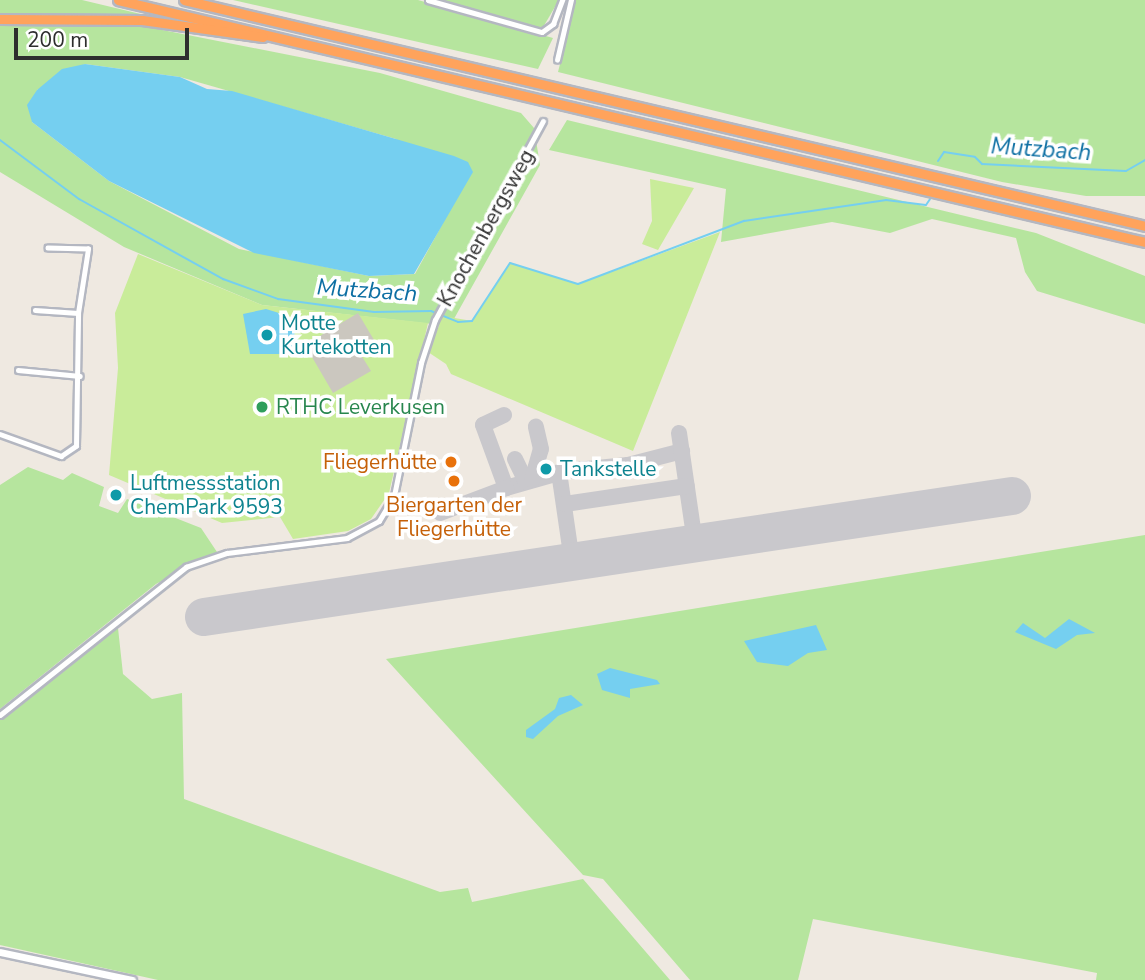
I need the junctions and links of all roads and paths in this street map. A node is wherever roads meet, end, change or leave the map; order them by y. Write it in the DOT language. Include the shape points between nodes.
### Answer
graph roads {
  1 [pos="118,0"];
  2 [pos="184,0"];
  3 [pos="428,0"];
  4 [pos="562,0"];
  5 [pos="571,0"];
  6 [pos="0,19"];
  7 [pos="268,36"];
  8 [pos="557,60"];
  9 [pos="543,121"];
  10 [pos="1145,226"];
  11 [pos="1145,242"];
  12 [pos="48,248"];
  13 [pos="35,310"];
  14 [pos="78,313"];
  15 [pos="18,370"];
  16 [pos="80,376"];
  17 [pos="0,434"];
  18 [pos="0,715"];
  19 [pos="0,952"];
  20 [pos="132,980"];
  1 -- 7 [label="highway"];
  2 -- 10 [label="highway" via="915,168"];
  3 -- 4 [label="street" via="542,32 553,24"];
  5 -- 8 [label="street"];
  6 -- 7 [label="highway" via="129,19 250,39"];
  7 -- 11 [label="highway"];
  9 -- 18 [label="street, Knochenbergsweg" via="435,320 421,363 394,496 379,521 347,538 211,556 176,573"];
  12 -- 14 [label="street" via="88,249"];
  13 -- 14 [label="street"];
  14 -- 16 [label="street"];
  15 -- 16 [label="street"];
  16 -- 17 [label="street" via="74,451 61,456"];
  19 -- 20 [label="street"];
}
